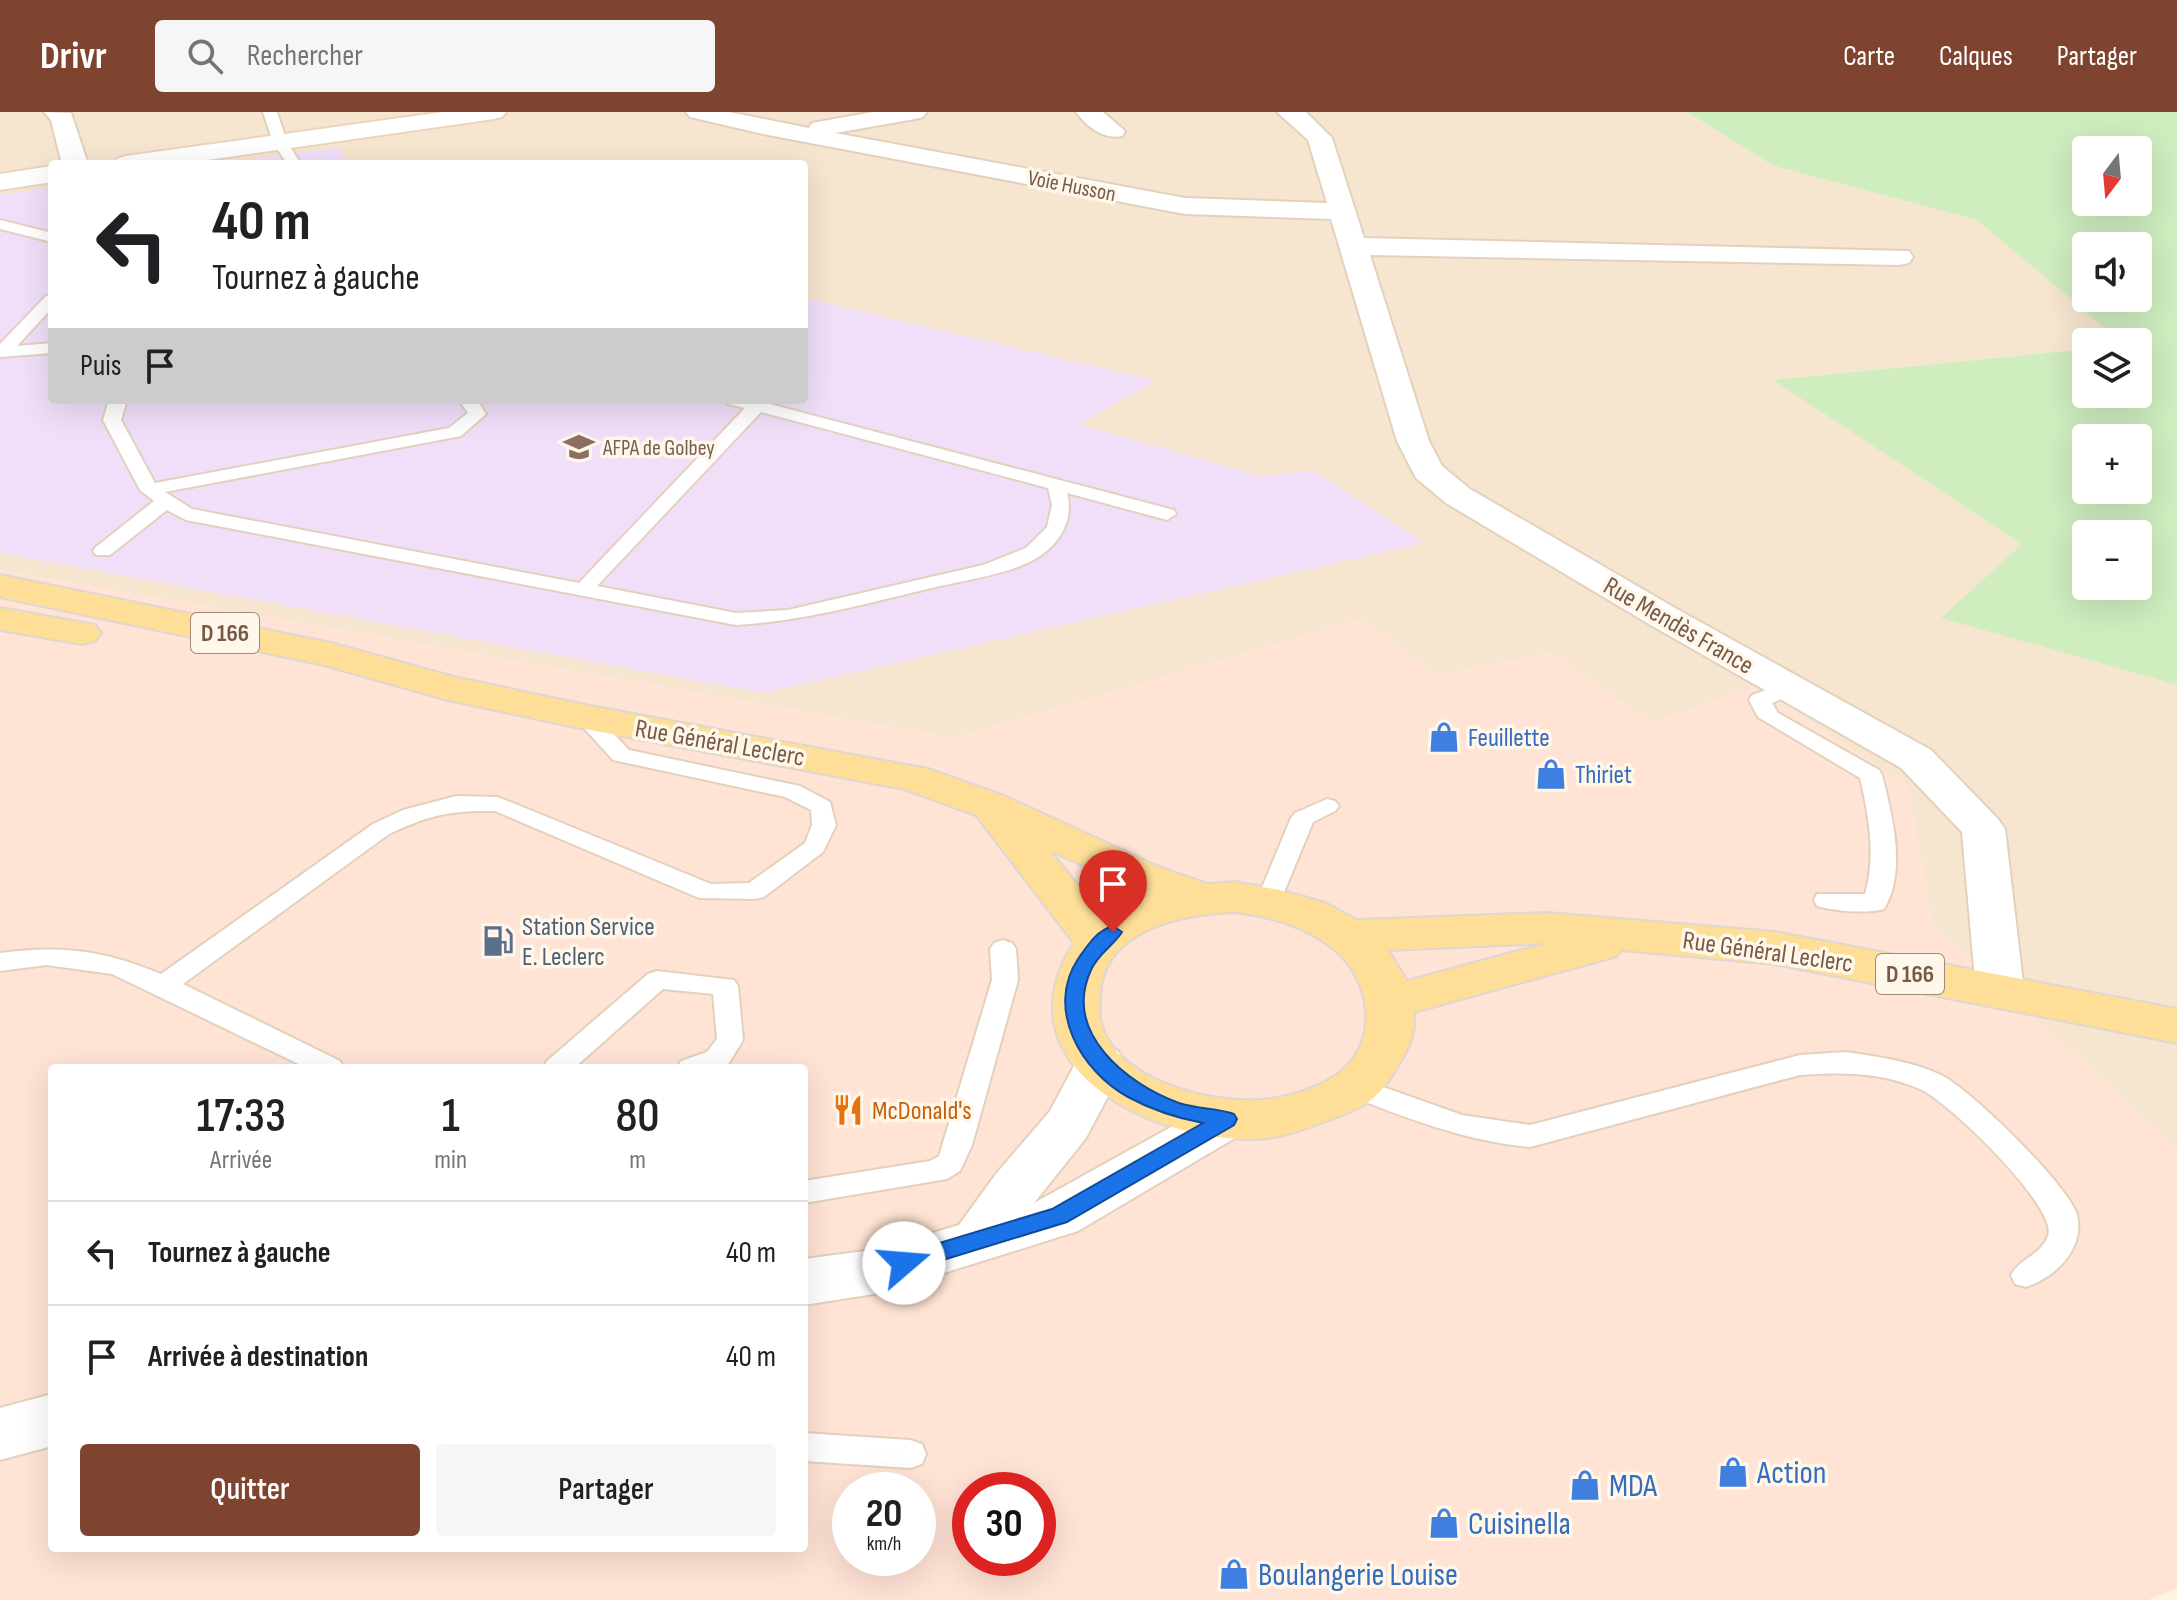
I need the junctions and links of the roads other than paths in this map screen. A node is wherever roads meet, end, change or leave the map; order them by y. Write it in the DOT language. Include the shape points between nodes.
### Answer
graph roads {
  1 [pos="56,112"];
  2 [pos="270,112"];
  3 [pos="494,112"];
  4 [pos="698,112"];
  5 [pos="915,112"];
  6 [pos="1088,112"];
  7 [pos="1289,112"];
  8 [pos="1113,131"];
  9 [pos="804,135"];
  10 [pos="280,142"];
  11 [pos="74,160"];
  12 [pos="154,160"];
  13 [pos="291,160"];
  14 [pos="48,175"];
  15 [pos="0,182"];
  16 [pos="0,224"];
  17 [pos="1348,228"];
  18 [pos="48,237"];
  19 [pos="1899,257"];
  20 [pos="48,303"];
  21 [pos="48,348"];
  22 [pos="2,351"];
  23 [pos="117,404"];
  24 [pos="471,404"];
  25 [pos="749,404"];
  26 [pos="757,406"];
  27 [pos="1056,485"];
  28 [pos="157,496"];
  29 [pos="1167,514"];
  30 [pos="103,551"];
  31 [pos="0,586"];
  32 [pos="583,590"];
  33 [pos="0,619"];
  34 [pos="448,688"];
  35 [pos="1788,688"];
  36 [pos="585,717"];
  37 [pos="989,805"];
  38 [pos="1327,806"];
  39 [pos="1201,898"];
  40 [pos="1826,900"];
  41 [pos="1268,902"];
  42 [pos="1642,935"];
  43 [pos="1347,936"];
  44 [pos="1099,943"];
  45 [pos="1003,949"];
  46 [pos="0,962"];
  47 [pos="163,985"];
  48 [pos="2000,991"];
  49 [pos="1391,1002"];
  50 [pos="2177,1026"];
  51 [pos="322,1064"];
  52 [pos="562,1064"];
  53 [pos="703,1064"];
  54 [pos="1100,1064"];
  55 [pos="1355,1087"];
  56 [pos="1227,1119"];
  57 [pos="808,1191"];
  58 [pos="979,1239"];
  59 [pos="2026,1275"];
  60 [pos="808,1281"];
  61 [pos="48,1421"];
  62 [pos="0,1434"];
  63 [pos="808,1447"];
  64 [pos="910,1454"];
  1 -- 11 [label="street"];
  2 -- 10 [label="lane"];
  3 -- 10 [label="street"];
  4 -- 9 [label="street, Voie Husson"];
  5 -- 9 [label="street" via="830,124"];
  6 -- 8 [label="street"];
  7 -- 17 [label="street, Rue Mendès France" via="1320,138"];
  9 -- 17 [label="street, Voie Husson" via="1185,206 1251,210"];
  10 -- 12 [label="street"];
  10 -- 13 [label="lane"];
  14 -- 15 [label="street"];
  16 -- 18 [label="lane"];
  17 -- 19 [label="street"];
  17 -- 35 [label="street, Rue Mendès France" via="1413,441 1428,471 1458,496"];
  20 -- 22 [label="lane"];
  21 -- 22 [label="lane"];
  23 -- 28 [label="lane" via="112,420"];
  24 -- 28 [label="lane" via="477,414 455,432"];
  25 -- 26 [label="lane"];
  26 -- 27 [label="lane"];
  26 -- 32 [label="lane"];
  27 -- 29 [label="lane"];
  27 -- 32 [label="lane" via="1061,505 1056,529 1033,552 989,569 788,616 736,619"];
  28 -- 30 [label="lane"];
  28 -- 32 [label="lane" via="186,514"];
  31 -- 34 [label="main road, Rue Général Leclerc / D 166" via="331,655"];
  33 -- 34 [label="main road, Rue Général Leclerc / D 166" via="310,673"];
  34 -- 36 [label="main road, Rue Général Leclerc / D 166"];
  35 -- 40 [label="lane" via="1760,700 1769,717 1871,775 1881,816 1882,883 1875,903"];
  35 -- 48 [label="street, Rue Mendès France" via="1916,759 1983,829"];
  36 -- 37 [label="main road, Rue Général Leclerc / D 166" via="913,778"];
  36 -- 47 [label="lane" via="621,755 792,791 822,807 824,825 815,847 755,891 708,892 498,804 456,803 381,829"];
  37 -- 39 [label="main road, Rue Général Leclerc / D 166" via="1145,878"];
  37 -- 44 [label="main road"];
  38 -- 41 [label="lane" via="1303,818"];
  39 -- 41 [label="main road"];
  39 -- 44 [label="main road" via="1161,906 1127,921"];
  41 -- 43 [label="main road" via="1311,915"];
  42 -- 43 [label="main road, Rue Général Leclerc / D 166" via="1547,928"];
  42 -- 48 [label="main road, Rue Général Leclerc / D 166" via="1775,948"];
  42 -- 49 [label="main road, Rue Général Leclerc / D 166"];
  43 -- 49 [label="main road" via="1377,967"];
  44 -- 54 [label="main road" via="1081,970 1074,1001 1080,1033"];
  45 -- 57 [label="lane" via="1005,980 950,1163 937,1171"];
  46 -- 47 [label="lane" via="46,956 84,959"];
  47 -- 51 [label="lane"];
  48 -- 50 [label="main road, Rue Général Leclerc / D 166"];
  49 -- 55 [label="main road" via="1389,1039"];
  52 -- 53 [label="lane" via="657,980 725,986 730,1040 717,1059"];
  54 -- 56 [label="main road" via="1134,1091 1177,1111"];
  54 -- 58 [label="street" via="1068,1124"];
  55 -- 56 [label="main road" via="1282,1116"];
  55 -- 59 [label="lane" via="1457,1126 1530,1136 1800,1065 1846,1062 1891,1069 1933,1083 1993,1130 2062,1213 2064,1237 2046,1263"];
  56 -- 58 [label="street" via="1059,1216"];
  58 -- 60 [label="street" via="880,1271"];
  61 -- 62 [label="street"];
  63 -- 64 [label="lane"];
}
